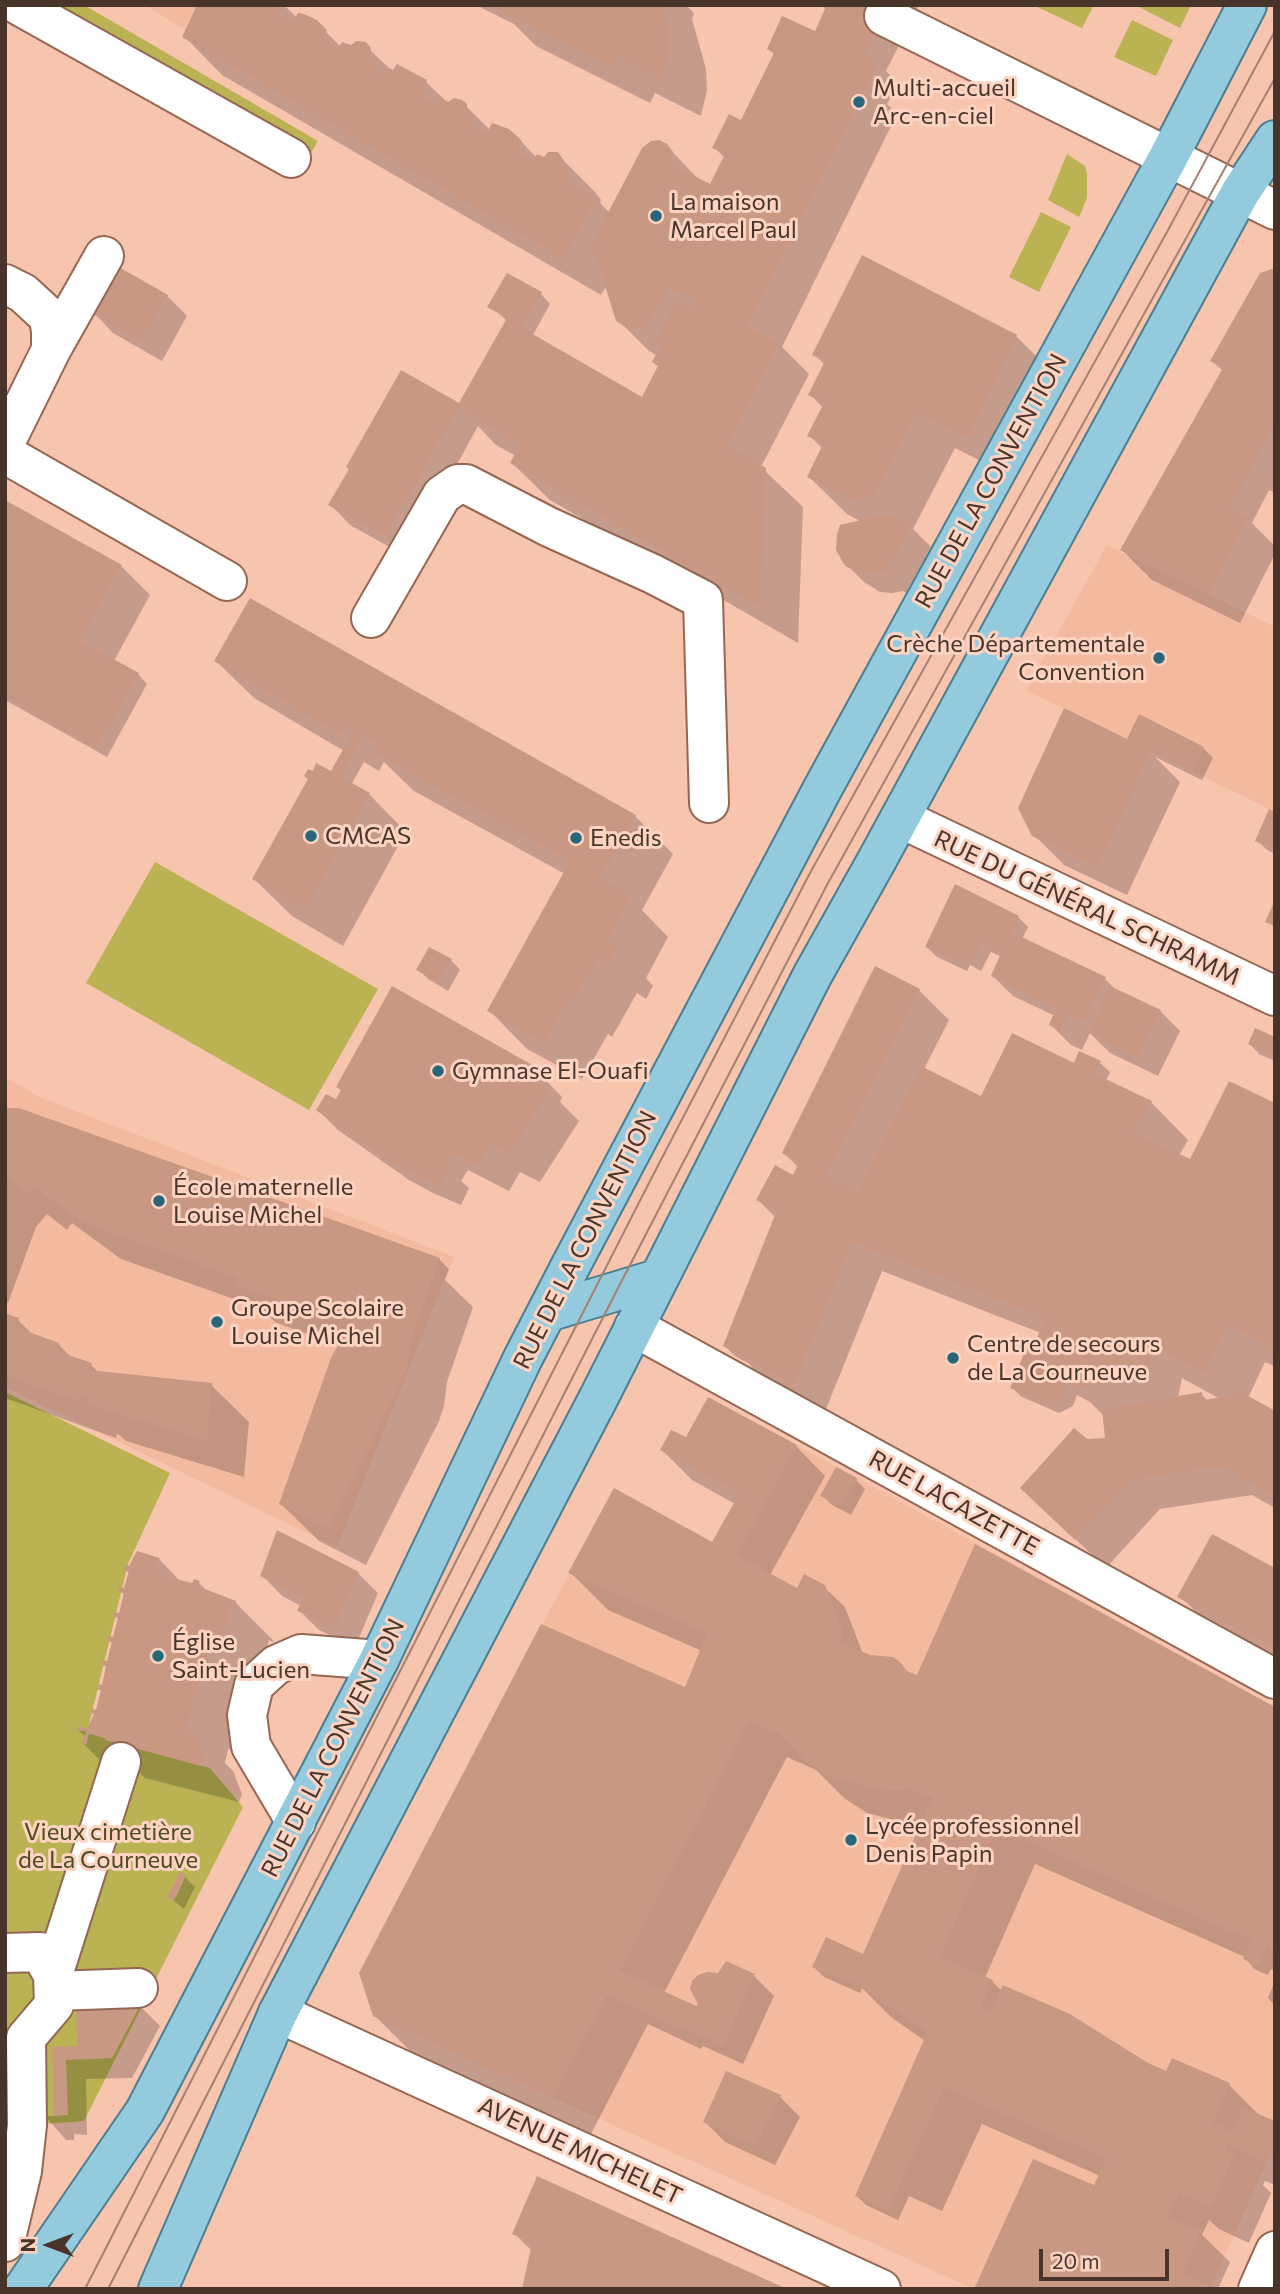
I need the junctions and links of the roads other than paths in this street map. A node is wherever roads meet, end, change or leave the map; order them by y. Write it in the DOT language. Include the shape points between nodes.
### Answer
graph roads {
  1 [pos="18,5"];
  2 [pos="1248,5"];
  3 [pos="884,16"];
  4 [pos="1275,140"];
  5 [pos="1169,156"];
  6 [pos="291,158"];
  7 [pos="1240,193"];
  8 [pos="1275,210"];
  9 [pos="104,256"];
  10 [pos="5,284"];
  11 [pos="51,351"];
  12 [pos="5,443"];
  13 [pos="5,454"];
  14 [pos="227,581"];
  15 [pos="371,618"];
  16 [pos="709,803"];
  17 [pos="900,818"];
  18 [pos="1275,996"];
  19 [pos="657,1279"];
  20 [pos="548,1312"];
  21 [pos="634,1327"];
  22 [pos="379,1660"];
  23 [pos="1275,1679"];
  24 [pos="121,1762"];
  25 [pos="296,1822"];
  26 [pos="5,1953"];
  27 [pos="53,1983"];
  28 [pos="138,1987"];
  29 [pos="278,2013"];
  30 [pos="15,2030"];
  31 [pos="5,2242"];
  32 [pos="1275,2251"];
  33 [pos="23,2289"];
  34 [pos="158,2289"];
  35 [pos="881,2289"];
  36 [pos="1258,2289"];
  1 -- 6 [label="street"];
  2 -- 5 [label="main road, RUE DE LA CONVENTION"];
  3 -- 5 [label="street"];
  4 -- 7 [label="main road"];
  5 -- 7 [label="street"];
  5 -- 20 [label="main road, RUE DE LA CONVENTION" via="824,786"];
  7 -- 8 [label="street"];
  7 -- 17 [label="main road"];
  9 -- 11 [label="street"];
  10 -- 11 [label="street" via="23,293 49,317"];
  11 -- 12 [label="street"];
  13 -- 14 [label="street"];
  15 -- 16 [label="street" via="442,495 458,484 703,600"];
  17 -- 18 [label="street, RUE DU GÉNÉRAL SCHRAMM"];
  17 -- 19 [label="main road" via="812,976"];
  19 -- 20 [label="main road"];
  19 -- 21 [label="main road"];
  20 -- 22 [label="main road, RUE DE LA CONVENTION"];
  21 -- 23 [label="street, RUE LACAZETTE"];
  21 -- 29 [label="main road"];
  22 -- 25 [label="main road, RUE DE LA CONVENTION"];
  22 -- 25 [label="street" via="301,1654 275,1665 254,1685 247,1715 251,1746"];
  24 -- 27 [label="street"];
  25 -- 33 [label="main road, RUE DE LA CONVENTION" via="145,2111"];
  26 -- 27 [label="street" via="40,1952"];
  27 -- 28 [label="street"];
  27 -- 30 [label="street" via="54,2005"];
  29 -- 34 [label="main road"];
  29 -- 35 [label="street, AVENUE MICHELET"];
  30 -- 31 [label="street" via="27,2125 22,2171"];
  32 -- 36 [label="street"];
}
